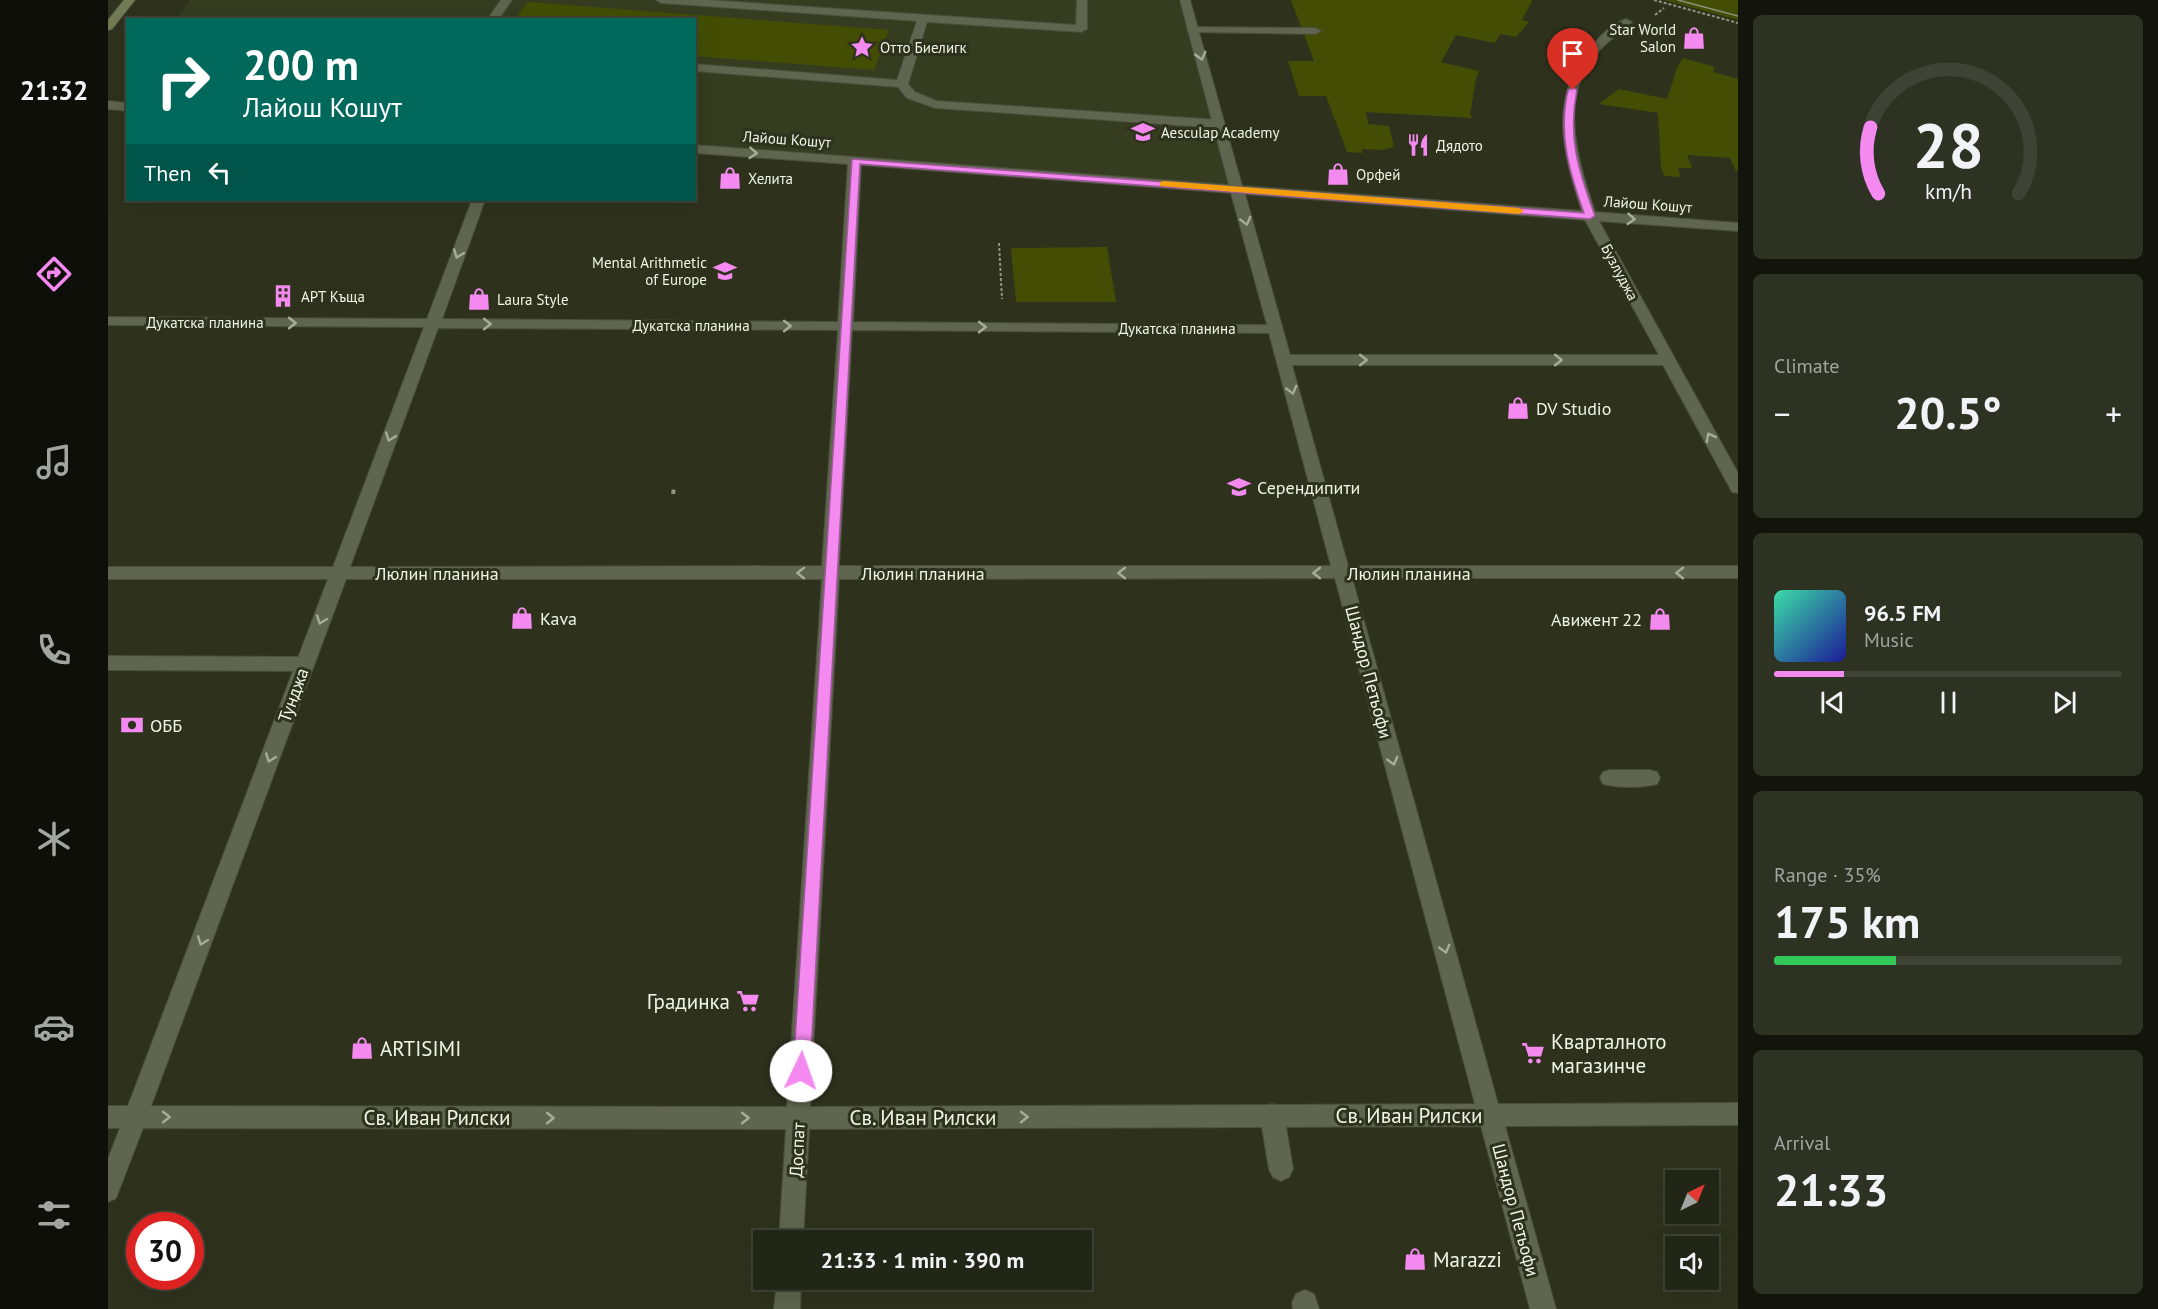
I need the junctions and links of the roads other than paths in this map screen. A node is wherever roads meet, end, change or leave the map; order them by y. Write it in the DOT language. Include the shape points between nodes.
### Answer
graph roads {
  1 [pos="130,0"];
  2 [pos="507,0"];
  3 [pos="661,0"];
  4 [pos="870,0"];
  5 [pos="1082,0"];
  6 [pos="1185,0"];
  7 [pos="865,14"];
  8 [pos="494,18"];
  9 [pos="924,18"];
  10 [pos="1626,22"];
  11 [pos="108,27"];
  12 [pos="1193,30"];
  13 [pos="1315,31"];
  14 [pos="696,67"];
  15 [pos="902,84"];
  16 [pos="108,105"];
  17 [pos="126,107"];
  18 [pos="1219,124"];
  19 [pos="696,149"];
  20 [pos="855,161"];
  21 [pos="1238,190"];
  22 [pos="478,201"];
  23 [pos="1590,216"];
  24 [pos="1738,227"];
  25 [pos="108,321"];
  26 [pos="432,324"];
  27 [pos="845,326"];
  28 [pos="1275,329"];
  29 [pos="1284,360"];
  30 [pos="1668,360"];
  31 [pos="1738,488"];
  32 [pos="1738,572"];
  33 [pos="108,573"];
  34 [pos="339,573"];
  35 [pos="831,573"];
  36 [pos="1342,573"];
  37 [pos="108,663"];
  38 [pos="305,664"];
  39 [pos="1610,778"];
  40 [pos="1650,778"];
  41 [pos="1738,1114"];
  42 [pos="1272,1115"];
  43 [pos="1490,1115"];
  44 [pos="108,1117"];
  45 [pos="136,1117"];
  46 [pos="799,1118"];
  47 [pos="1281,1169"];
  48 [pos="108,1190"];
  49 [pos="792,1230"];
  50 [pos="788,1290"];
  51 [pos="787,1309"];
  52 [pos="1543,1309"];
  1 -- 11 [label="main road"];
  2 -- 8 [label="street"];
  3 -- 7 [label="street"];
  4 -- 7 [label="street"];
  5 -- 9 [label="street" via="1081,29"];
  6 -- 12 [label="street, Шандор Петьофи"];
  7 -- 9 [label="street"];
  9 -- 15 [label="street"];
  10 -- 23 [label="street, Бузлуджа" via="1605,35 1590,51 1576,74 1569,105 1568,143"];
  12 -- 13 [label="street"];
  12 -- 18 [label="street, Шандор Петьофи, one-way"];
  14 -- 15 [label="street"];
  15 -- 18 [label="street" via="911,95 934,104"];
  16 -- 17 [label="street"];
  18 -- 21 [label="street, Шандор Петьофи"];
  19 -- 20 [label="street, Лайош Кошут, one-way"];
  20 -- 21 [label="street, Лайош Кошут"];
  20 -- 27 [label="street, Доспат"];
  21 -- 23 [label="street, Лайош Кошут"];
  21 -- 28 [label="street, Шандор Петьофи, one-way"];
  22 -- 26 [label="street, Тунджа, one-way"];
  23 -- 24 [label="street, Лайош Кошут, one-way"];
  23 -- 30 [label="street, Бузлуджа"];
  25 -- 26 [label="street, Дукатска планина, one-way"];
  26 -- 27 [label="street, Дукатска планина, one-way"];
  26 -- 34 [label="street, Тунджа, one-way"];
  27 -- 28 [label="street, Дукатска планина, one-way"];
  27 -- 35 [label="street, Доспат"];
  28 -- 29 [label="street, Шандор Петьофи"];
  29 -- 30 [label="street, one-way"];
  29 -- 36 [label="street, Шандор Петьофи, one-way"];
  31 -- 30 [label="street, Бузлуджа, one-way"];
  32 -- 36 [label="street, Люлин планина, one-way"];
  33 -- 34 [label="street, Люлин планина"];
  35 -- 34 [label="street, Люлин планина, one-way"];
  34 -- 38 [label="street, Тунджа, one-way"];
  36 -- 35 [label="street, Люлин планина, one-way"];
  35 -- 46 [label="street, Доспат"];
  36 -- 43 [label="street, Шандор Петьофи, one-way"];
  37 -- 38 [label="street"];
  38 -- 45 [label="street, Тунджа, one-way"];
  39 -- 40 [label="street"];
  41 -- 43 [label="street, Св. Иван Рилски"];
  42 -- 43 [label="street, Св. Иван Рилски"];
  46 -- 42 [label="street, Св. Иван Рилски, one-way"];
  42 -- 47 [label="street"];
  43 -- 52 [label="street, Шандор Петьофи"];
  44 -- 45 [label="street, Св. Иван Рилски"];
  45 -- 46 [label="street, Св. Иван Рилски, one-way"];
  45 -- 48 [label="street, Тунджа"];
  46 -- 49 [label="street, Доспат"];
  50 -- 51 [label="street"];
}
